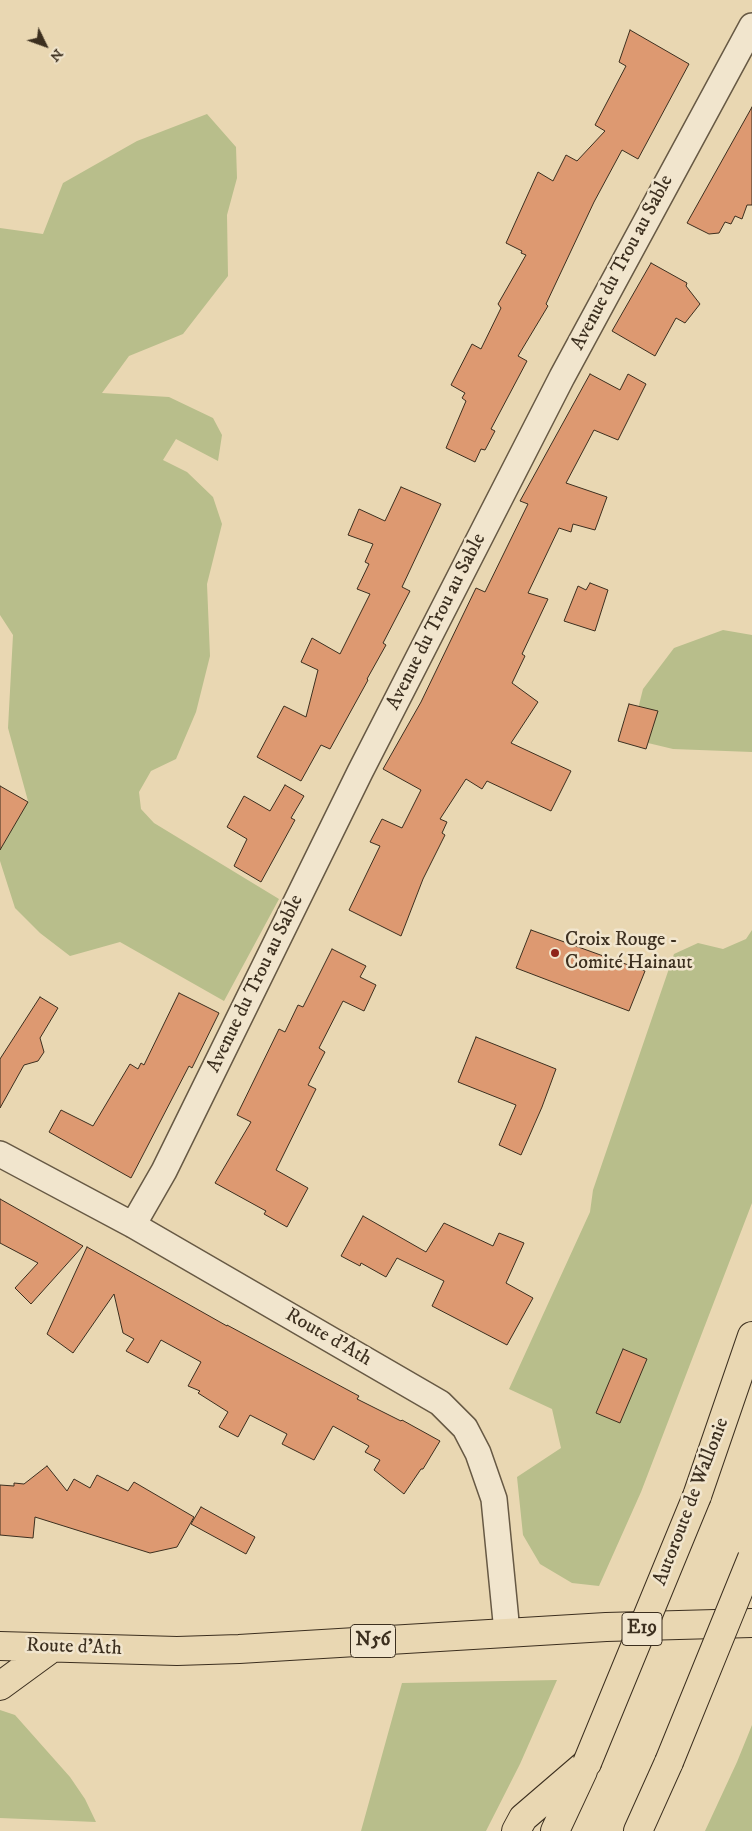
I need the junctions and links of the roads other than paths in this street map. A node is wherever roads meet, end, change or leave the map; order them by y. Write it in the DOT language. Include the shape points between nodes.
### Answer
graph roads {
  1 [pos="752,26"];
  2 [pos="0,1154"];
  3 [pos="133,1225"];
  4 [pos="752,1336"];
  5 [pos="752,1558"];
  6 [pos="752,1623"];
  7 [pos="507,1632"];
  8 [pos="0,1646"];
  9 [pos="52,1648"];
  10 [pos="0,1686"];
  11 [pos="586,1763"];
  12 [pos="516,1831"];
  13 [pos="555,1831"];
  14 [pos="638,1831"];
  1 -- 3 [label="street, Avenue du Trou au Sable" via="562,377 365,764 164,1171"];
  2 -- 3 [label="street, Route d'Ath"];
  3 -- 7 [label="street, Route d'Ath" via="440,1403 465,1428 478,1453 494,1499"];
  4 -- 11 [label="main road, Autoroute de Wallonie / E19, bridge" via="697,1496"];
  5 -- 14 [label="main road, bridge"];
  6 -- 7 [label="main road, Route d'Ath / N56"];
  7 -- 9 [label="main road, Route d'Ath / N56" via="239,1649"];
  8 -- 9 [label="main road, Route d'Ath / N56"];
  9 -- 10 [label="main road"];
  11 -- 12 [label="main road" via="523,1818"];
  11 -- 13 [label="main road, Autoroute de Wallonie / E19"];
}
